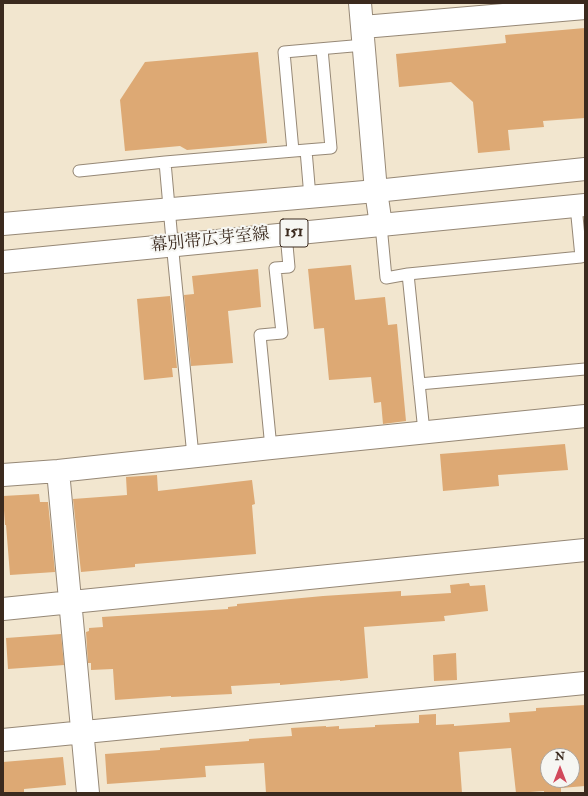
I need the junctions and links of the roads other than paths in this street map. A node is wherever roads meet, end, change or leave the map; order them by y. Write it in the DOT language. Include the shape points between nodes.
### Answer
graph roads {
  1 [pos="360,3"];
  2 [pos="585,8"];
  3 [pos="363,36"];
  4 [pos="322,49"];
  5 [pos="306,150"];
  6 [pos="293,151"];
  7 [pos="165,162"];
  8 [pos="585,169"];
  9 [pos="79,171"];
  10 [pos="376,191"];
  11 [pos="310,197"];
  12 [pos="581,206"];
  13 [pos="169,209"];
  14 [pos="3,224"];
  15 [pos="381,225"];
  16 [pos="286,234"];
  17 [pos="172,245"];
  18 [pos="3,262"];
  19 [pos="408,274"];
  20 [pos="585,369"];
  21 [pos="419,384"];
  22 [pos="585,416"];
  23 [pos="424,432"];
  24 [pos="271,448"];
  25 [pos="193,456"];
  26 [pos="58,471"];
  27 [pos="3,475"];
  28 [pos="585,550"];
  29 [pos="70,602"];
  30 [pos="3,609"];
  31 [pos="585,683"];
  32 [pos="82,732"];
  33 [pos="3,740"];
  34 [pos="88,793"];
  1 -- 3 [label="street"];
  2 -- 3 [label="street"];
  3 -- 4 [label="lane"];
  3 -- 10 [label="street"];
  4 -- 5 [label="lane" via="331,148"];
  4 -- 6 [label="lane" via="284,52"];
  5 -- 6 [label="lane"];
  5 -- 11 [label="lane"];
  6 -- 7 [label="lane"];
  7 -- 9 [label="lane"];
  7 -- 13 [label="lane"];
  8 -- 10 [label="street, 幕別帯広芽室線 / 151"];
  10 -- 11 [label="street, 幕別帯広芽室線 / 151"];
  10 -- 15 [label="street"];
  11 -- 13 [label="street, 幕別帯広芽室線 / 151"];
  12 -- 15 [label="street, 幕別帯広芽室線 / 151"];
  12 -- 19 [label="lane" via="581,257"];
  13 -- 14 [label="street, 幕別帯広芽室線 / 151"];
  13 -- 17 [label="lane"];
  15 -- 16 [label="street, 幕別帯広芽室線 / 151"];
  15 -- 19 [label="lane" via="386,278"];
  16 -- 17 [label="street, 幕別帯広芽室線 / 151"];
  16 -- 24 [label="lane" via="290,268 275,268 282,333 260,335"];
  17 -- 18 [label="street, 幕別帯広芽室線 / 151"];
  17 -- 25 [label="lane"];
  19 -- 21 [label="lane"];
  20 -- 21 [label="lane"];
  21 -- 23 [label="lane"];
  22 -- 23 [label="street"];
  23 -- 24 [label="street"];
  24 -- 25 [label="street"];
  25 -- 26 [label="street"];
  26 -- 27 [label="street"];
  26 -- 29 [label="street"];
  28 -- 29 [label="street"];
  29 -- 30 [label="street"];
  29 -- 32 [label="street"];
  31 -- 32 [label="street"];
  32 -- 33 [label="street"];
  32 -- 34 [label="street"];
}
